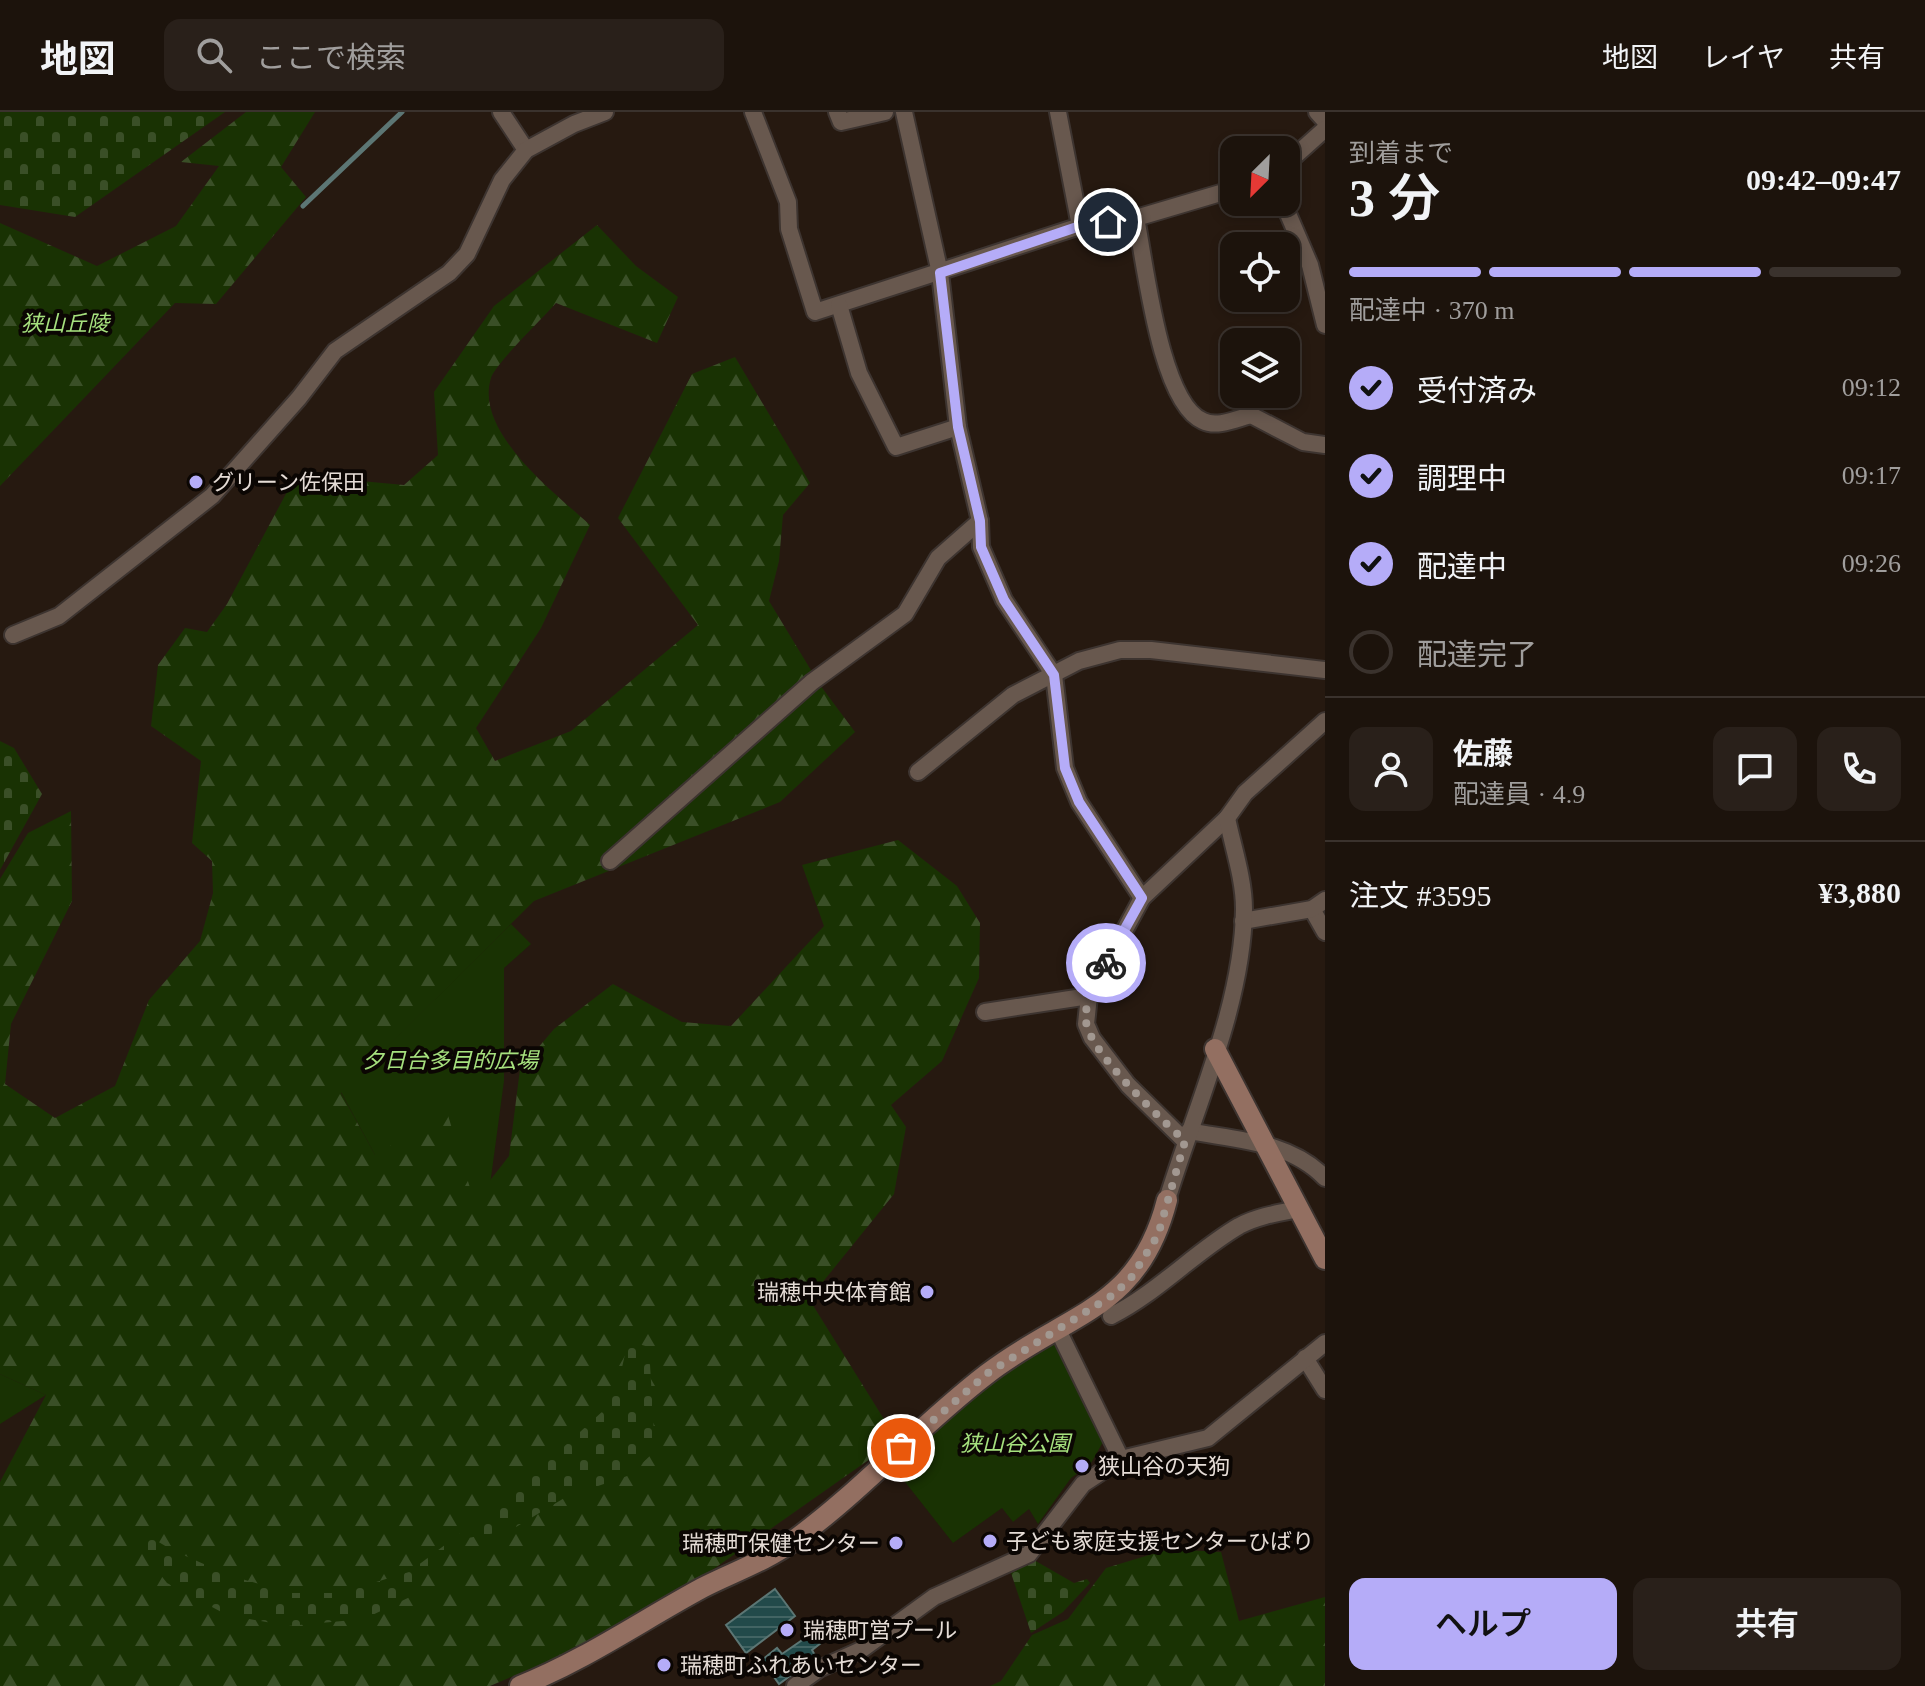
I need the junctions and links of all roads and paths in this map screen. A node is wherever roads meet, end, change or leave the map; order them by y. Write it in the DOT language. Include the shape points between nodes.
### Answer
graph roads {
  1 [pos="501,112"];
  2 [pos="605,112"];
  3 [pos="753,112"];
  4 [pos="837,112"];
  5 [pos="885,112"];
  6 [pos="904,112"];
  7 [pos="1058,112"];
  8 [pos="1317,112"];
  9 [pos="1325,121"];
  10 [pos="1325,129"];
  11 [pos="526,150"];
  12 [pos="1300,151"];
  13 [pos="1220,193"];
  14 [pos="1289,216"];
  15 [pos="1136,218"];
  16 [pos="1080,226"];
  17 [pos="940,273"];
  18 [pos="839,305"];
  19 [pos="1325,325"];
  20 [pos="958,427"];
  21 [pos="1325,445"];
  22 [pos="980,521"];
  23 [pos="13,635"];
  24 [pos="1325,670"];
  25 [pos="1054,675"];
  26 [pos="1325,721"];
  27 [pos="918,772"];
  28 [pos="1227,818"];
  29 [pos="610,861"];
  30 [pos="1142,898"];
  31 [pos="1318,904"];
  32 [pos="1243,921"];
  33 [pos="1325,932"];
  34 [pos="1089,996"];
  35 [pos="985,1012"];
  36 [pos="1215,1049"];
  37 [pos="1187,1136"];
  38 [pos="1267,1145"];
  39 [pos="1325,1178"];
  40 [pos="1167,1200"];
  41 [pos="1299,1209"];
  42 [pos="1323,1249"];
  43 [pos="1111,1316"];
  44 [pos="1058,1330"];
  45 [pos="1325,1343"];
  46 [pos="1305,1358"];
  47 [pos="1325,1390"];
  48 [pos="1121,1459"];
  49 [pos="520,1686"];
  50 [pos="795,1686"];
  1 -- 11 [label="street"];
  2 -- 11 [label="street"];
  3 -- 18 [label="street" via="788,202 789,229 815,312"];
  4 -- 5 [label="street" via="841,122"];
  6 -- 17 [label="street"];
  7 -- 16 [label="street"];
  8 -- 9 [label="street"];
  10 -- 12 [label="street"];
  11 -- 23 [label="street" via="502,180 467,254 449,273 335,351 212,496 176,527 59,616"];
  13 -- 15 [label="street"];
  14 -- 19 [label="street" via="1310,265"];
  15 -- 16 [label="street"];
  15 -- 21 [label="street" via="1165,365 1196,417 1216,424 1251,415 1303,442"];
  16 -- 17 [label="street"];
  17 -- 18 [label="street"];
  17 -- 20 [label="street"];
  18 -- 20 [label="street" via="859,373 896,447"];
  20 -- 22 [label="street"];
  22 -- 25 [label="street" via="981,547 1004,600"];
  22 -- 29 [label="street" via="938,558 905,614 812,682"];
  24 -- 25 [label="street" via="1120,650 1079,661"];
  25 -- 27 [label="street" via="1013,695"];
  25 -- 30 [label="street" via="1065,768 1079,802"];
  26 -- 28 [label="street" via="1245,793"];
  28 -- 30 [label="street"];
  28 -- 32 [label="street" via="1243,893"];
  30 -- 34 [label="street"];
  31 -- 32 [label="street"];
  31 -- 33 [label="street"];
  32 -- 36 [label="street" via="1234,982"];
  34 -- 35 [label="street"];
  34 -- 37 [label="street" via="1086,1024 1092,1038 1128,1085"];
  36 -- 37 [label="street"];
  36 -- 38 [label="street"];
  37 -- 38 [label="street"];
  37 -- 40 [label="street"];
  38 -- 39 [label="street" via="1312,1164"];
  38 -- 41 [label="street"];
  40 -- 44 [label="street" via="1158,1235 1131,1278"];
  41 -- 42 [label="street"];
  41 -- 43 [label="street" via="1264,1215 1238,1227"];
  44 -- 48 [label="street"];
  44 -- 49 [label="street" via="988,1373 792,1542 571,1665"];
  45 -- 46 [label="street"];
  46 -- 47 [label="street"];
  46 -- 48 [label="street" via="1208,1438"];
  48 -- 50 [label="street" via="1083,1484 1029,1554 934,1597 861,1650"];
}
